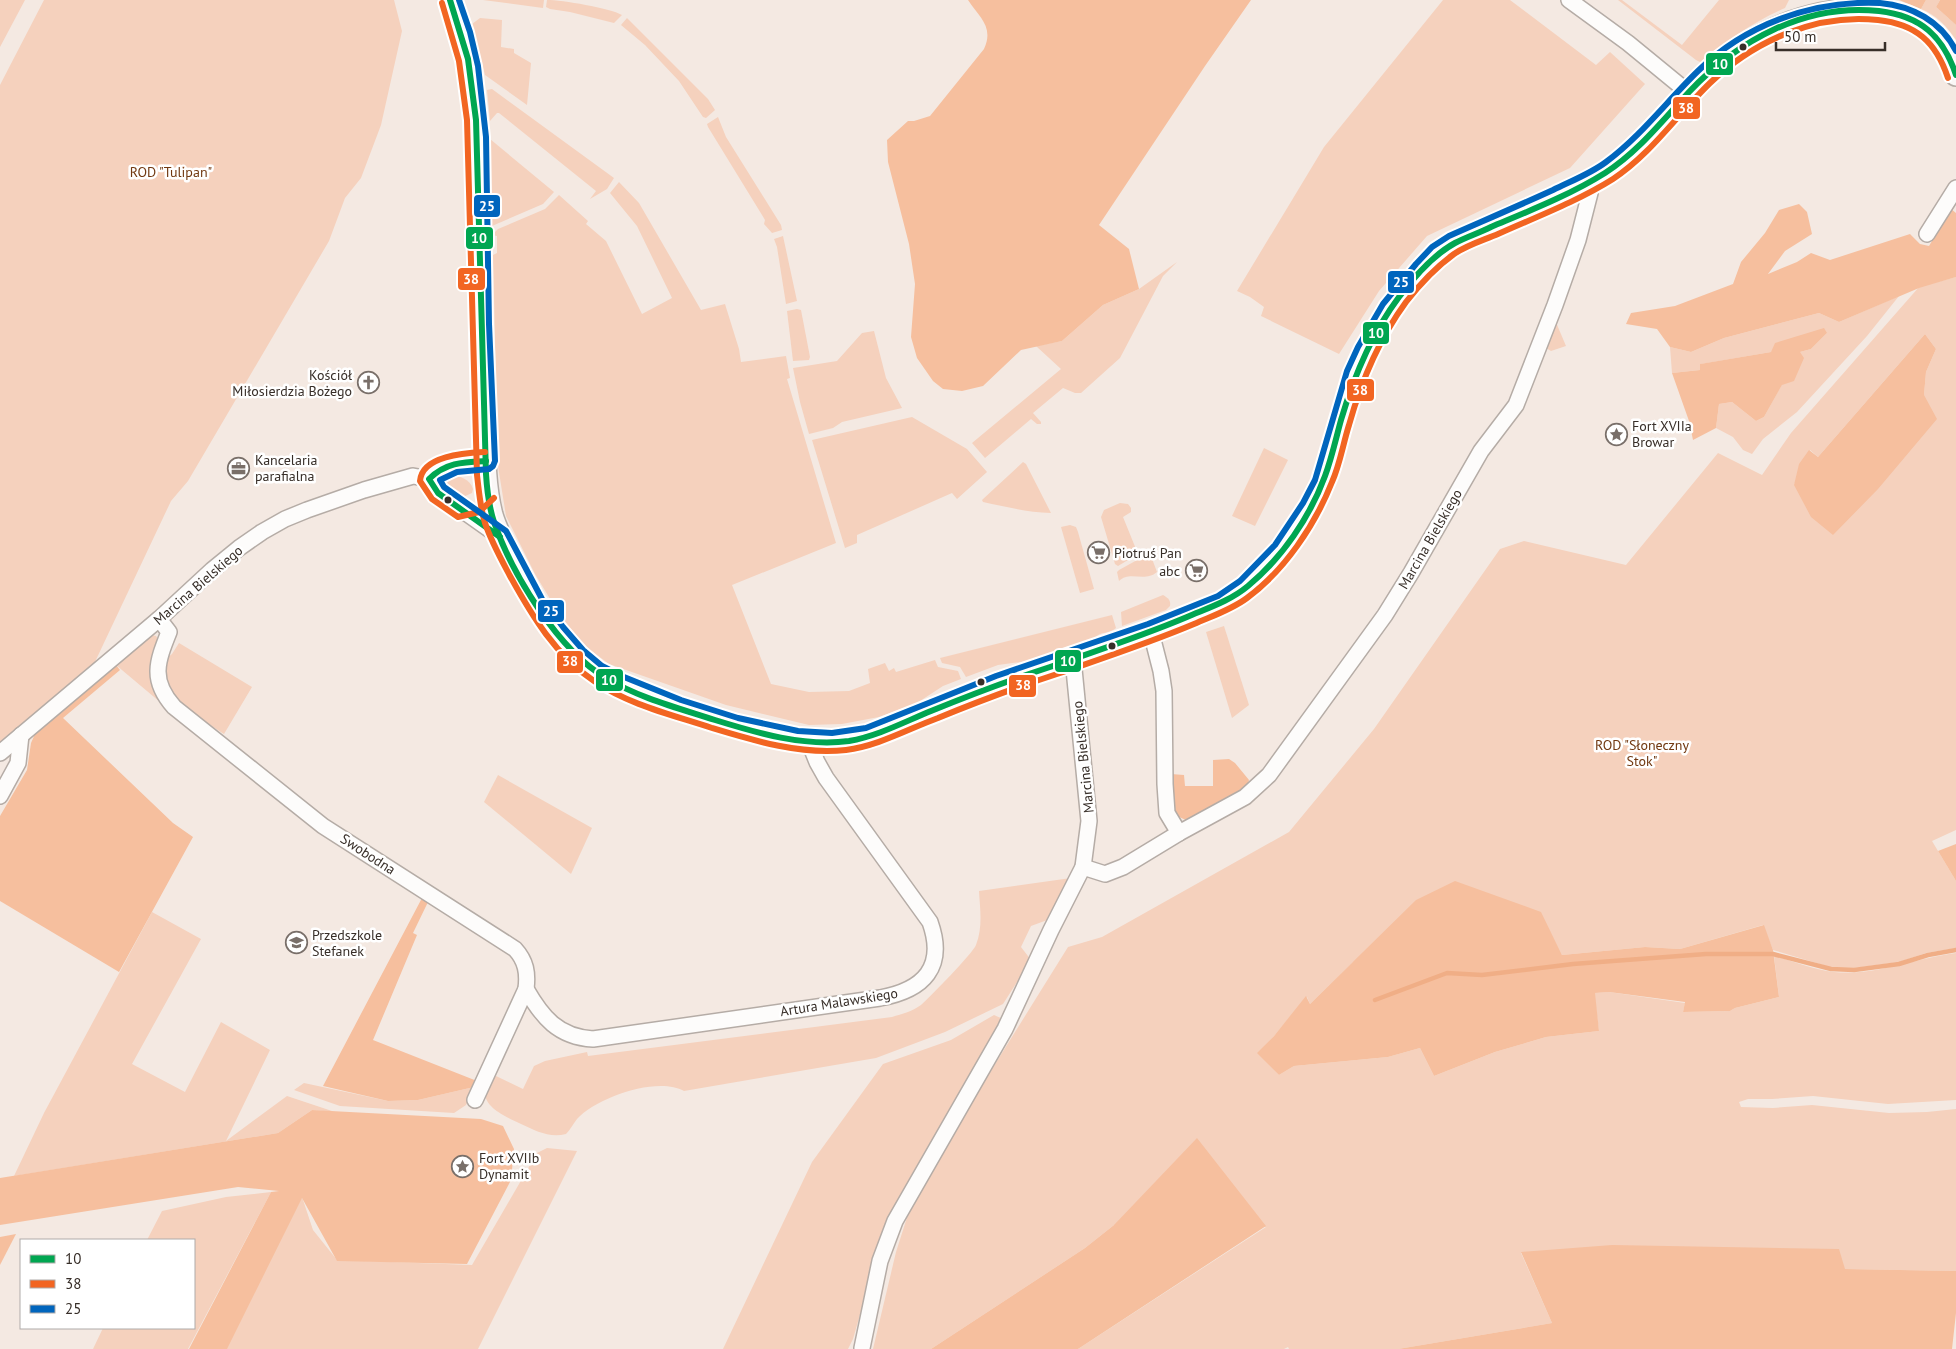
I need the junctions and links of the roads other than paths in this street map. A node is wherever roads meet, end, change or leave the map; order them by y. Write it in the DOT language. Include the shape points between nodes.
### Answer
graph roads {
  1 [pos="450,0"];
  2 [pos="1569,0"];
  3 [pos="1956,75"];
  4 [pos="1689,93"];
  5 [pos="1585,184"];
  6 [pos="1956,188"];
  7 [pos="1927,234"];
  8 [pos="486,461"];
  9 [pos="429,479"];
  10 [pos="488,492"];
  11 [pos="460,509"];
  12 [pos="500,537"];
  13 [pos="159,619"];
  14 [pos="1151,632"];
  15 [pos="1073,659"];
  16 [pos="21,735"];
  17 [pos="810,742"];
  18 [pos="0,753"];
  19 [pos="0,796"];
  20 [pos="1179,833"];
  21 [pos="1083,867"];
  22 [pos="526,989"];
  23 [pos="475,1100"];
  24 [pos="862,1348"];
  1 -- 8 [label="street" via="466,47 476,109"];
  2 -- 4 [label="street" via="1628,42"];
  3 -- 4 [label="street" via="1944,46 1920,23 1885,11 1840,10 1800,17 1760,35 1717,66"];
  4 -- 5 [label="street" via="1632,152"];
  5 -- 14 [label="street" via="1453,244 1422,270 1391,308 1366,351 1355,375 1323,483 1282,550 1246,588 1222,604"];
  5 -- 20 [label="street, Marcina Bielskiego" via="1590,193 1578,240 1516,405 1481,451 1412,573 1339,681 1269,775 1245,797"];
  6 -- 7 [label="street"];
  8 -- 9 [label="street" via="447,464"];
  8 -- 10 [label="street"];
  9 -- 11 [label="street" via="438,493"];
  9 -- 13 [label="street, Marcina Bielskiego" via="413,476 285,519 239,548"];
  10 -- 11 [label="street" via="475,504"];
  10 -- 12 [label="street"];
  11 -- 12 [label="street"];
  12 -- 17 [label="street" via="535,604 561,639 597,673 678,708 736,726"];
  13 -- 16 [label="street, Marcina Bielskiego"];
  13 -- 22 [label="street, Swobodna" via="169,632 158,663 158,678 174,707 323,826 514,950 526,966"];
  14 -- 15 [label="street"];
  14 -- 20 [label="street" via="1164,691 1168,812"];
  15 -- 17 [label="street" via="999,684 868,736"];
  15 -- 21 [label="street, Marcina Bielskiego" via="1089,821"];
  16 -- 18 [label="street, Marcina Bielskiego"];
  16 -- 19 [label="street" via="18,764"];
  17 -- 22 [label="street, Artura Malawskiego" via="826,778 930,922 936,944 935,956 926,975 910,990 850,1003 593,1039 574,1035 552,1024"];
  20 -- 21 [label="street, Marcina Bielskiego" via="1123,867 1105,874"];
  21 -- 24 [label="street" via="1005,1029 895,1221 880,1261"];
  22 -- 23 [label="street, Swobodna"];
}
